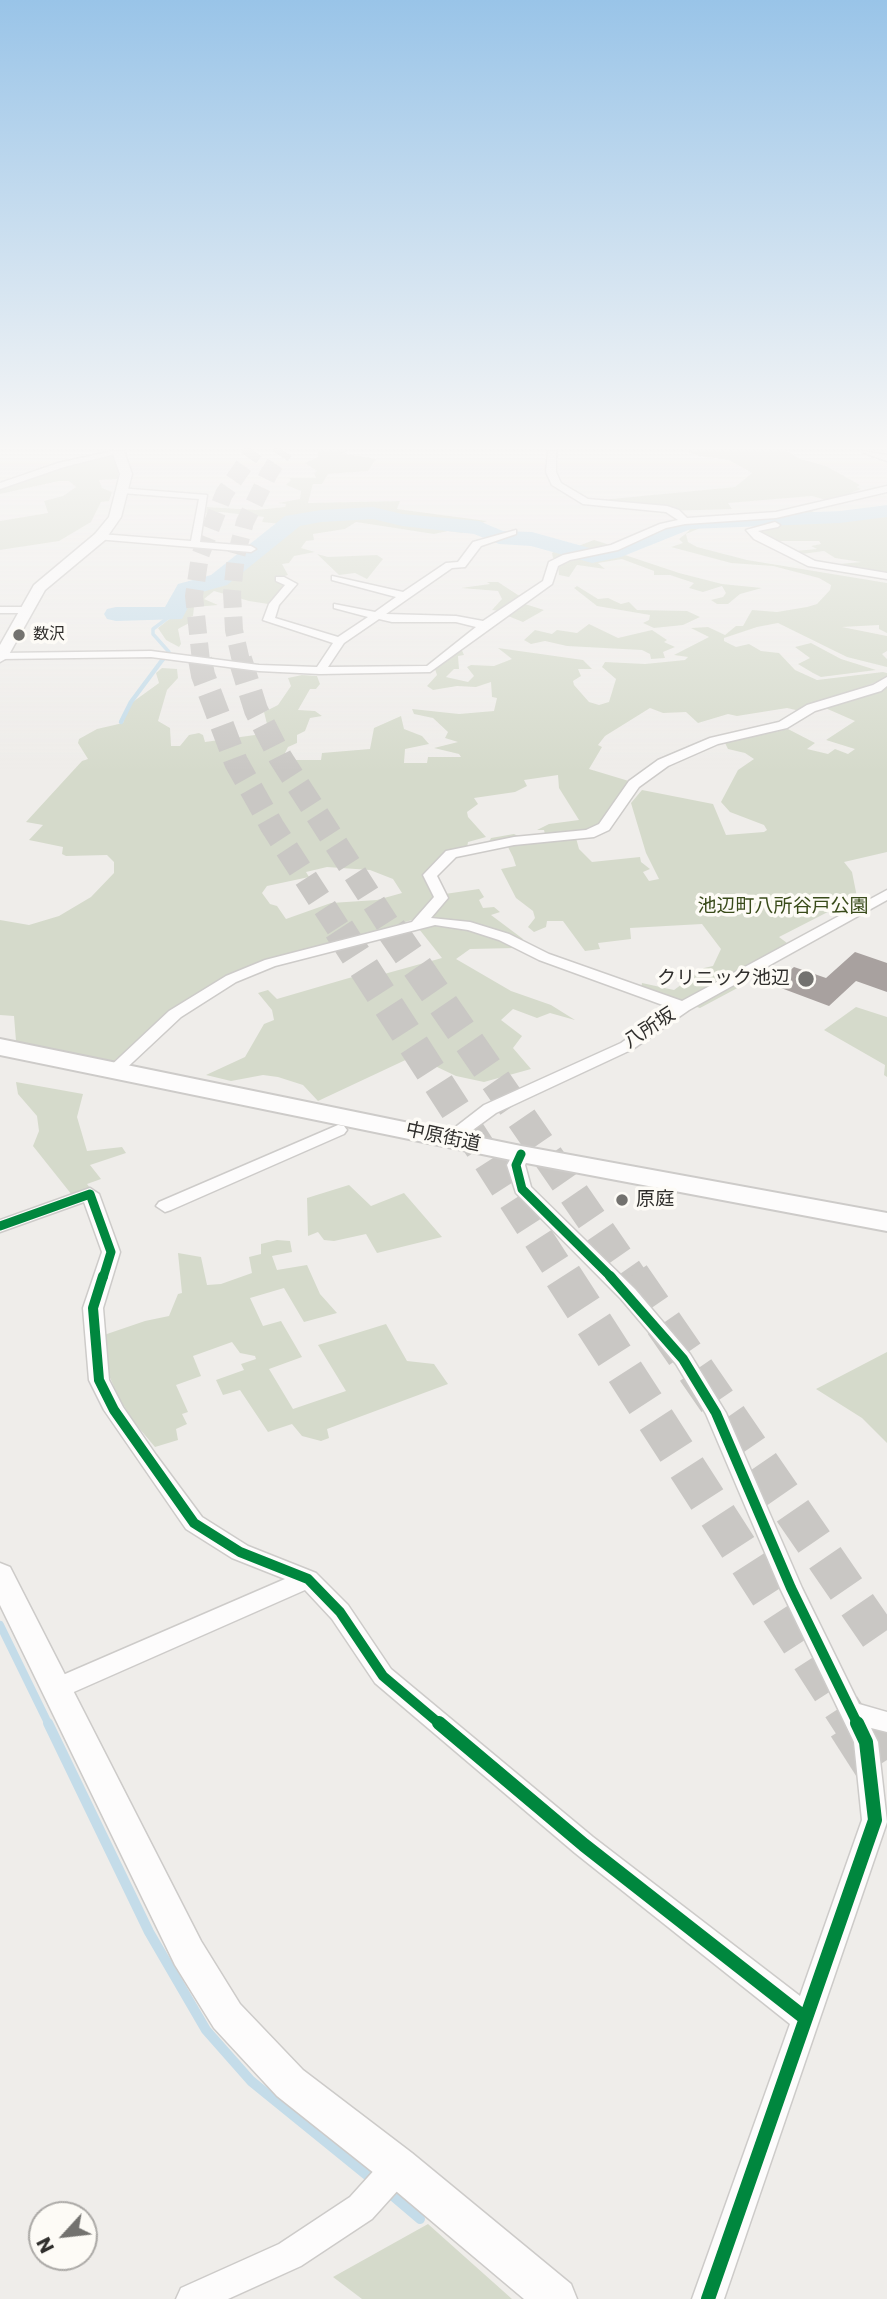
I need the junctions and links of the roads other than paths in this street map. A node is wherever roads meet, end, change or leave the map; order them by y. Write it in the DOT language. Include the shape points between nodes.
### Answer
graph roads {
  1 [pos="73,558"];
  2 [pos="466,558"];
  3 [pos="567,558"];
  4 [pos="801,558"];
  5 [pos="887,576"];
  6 [pos="336,578"];
  7 [pos="280,579"];
  8 [pos="404,596"];
  9 [pos="338,607"];
  10 [pos="0,610"];
  11 [pos="27,610"];
  12 [pos="375,617"];
  13 [pos="251,620"];
  14 [pos="272,623"];
  15 [pos="485,625"];
  16 [pos="340,641"];
  17 [pos="1,657"];
  18 [pos="320,671"];
  19 [pos="887,681"];
  20 [pos="887,894"];
  21 [pos="419,922"];
  22 [pos="683,1007"];
  23 [pos="0,1047"];
  24 [pos="0,1065"];
  25 [pos="112,1072"];
  26 [pos="338,1130"];
  27 [pos="449,1139"];
  28 [pos="519,1160"];
  29 [pos="164,1206"];
  30 [pos="887,1222"];
  31 [pos="0,1226"];
  32 [pos="887,1238"];
  33 [pos="0,1575"];
  34 [pos="308,1579"];
  35 [pos="58,1688"];
  36 [pos="850,1711"];
  37 [pos="887,1722"];
  38 [pos="805,2018"];
  39 [pos="398,2167"];
  40 [pos="192,2299"];
  41 [pos="556,2299"];
  42 [pos="708,2299"];
  1 -- 11 [label="street" via="46,580"];
  2 -- 8 [label="street"];
  3 -- 15 [label="street" via="553,564 548,582"];
  4 -- 5 [label="street"];
  6 -- 8 [label="street"];
  7 -- 14 [label="street" via="292,584 274,604"];
  8 -- 12 [label="street"];
  9 -- 12 [label="street"];
  10 -- 11 [label="street"];
  11 -- 17 [label="street"];
  12 -- 15 [label="street" via="456,619"];
  12 -- 16 [label="street"];
  13 -- 14 [label="street"];
  14 -- 16 [label="street"];
  15 -- 18 [label="street" via="430,669"];
  16 -- 18 [label="street"];
  17 -- 18 [label="street" via="151,654"];
  19 -- 21 [label="street" via="811,708 783,725 714,741 663,763 634,784 604,827 589,834 514,841 451,854 429,874 441,898"];
  20 -- 22 [label="street, 八所坂"];
  21 -- 22 [label="street" via="470,926"];
  21 -- 25 [label="street" via="270,963 231,979 175,1014"];
  22 -- 27 [label="street, 八所坂" via="627,1046 490,1109"];
  23 -- 25 [label="main road, 中原街道"];
  24 -- 26 [label="main road, 中原街道"];
  25 -- 27 [label="main road, 中原街道"];
  26 -- 28 [label="main road, 中原街道"];
  26 -- 29 [label="street"];
  27 -- 28 [label="main road, 中原街道"];
  28 -- 30 [label="main road, 中原街道"];
  28 -- 32 [label="main road, 中原街道"];
  28 -- 36 [label="street" via="522,1189 628,1294 683,1359 716,1413"];
  31 -- 34 [label="street" via="90,1194 111,1252 93,1308 99,1380 114,1410 194,1523 240,1552"];
  33 -- 35 [label="street"];
  34 -- 35 [label="street"];
  34 -- 38 [label="street" via="340,1612 383,1676 584,1845"];
  35 -- 39 [label="street" via="188,1953 227,2016 290,2083"];
  36 -- 37 [label="street"];
  36 -- 38 [label="street" via="866,1742 875,1820"];
  38 -- 42 [label="street"];
  39 -- 40 [label="street" via="361,2208 290,2255"];
  39 -- 41 [label="street"];
}
